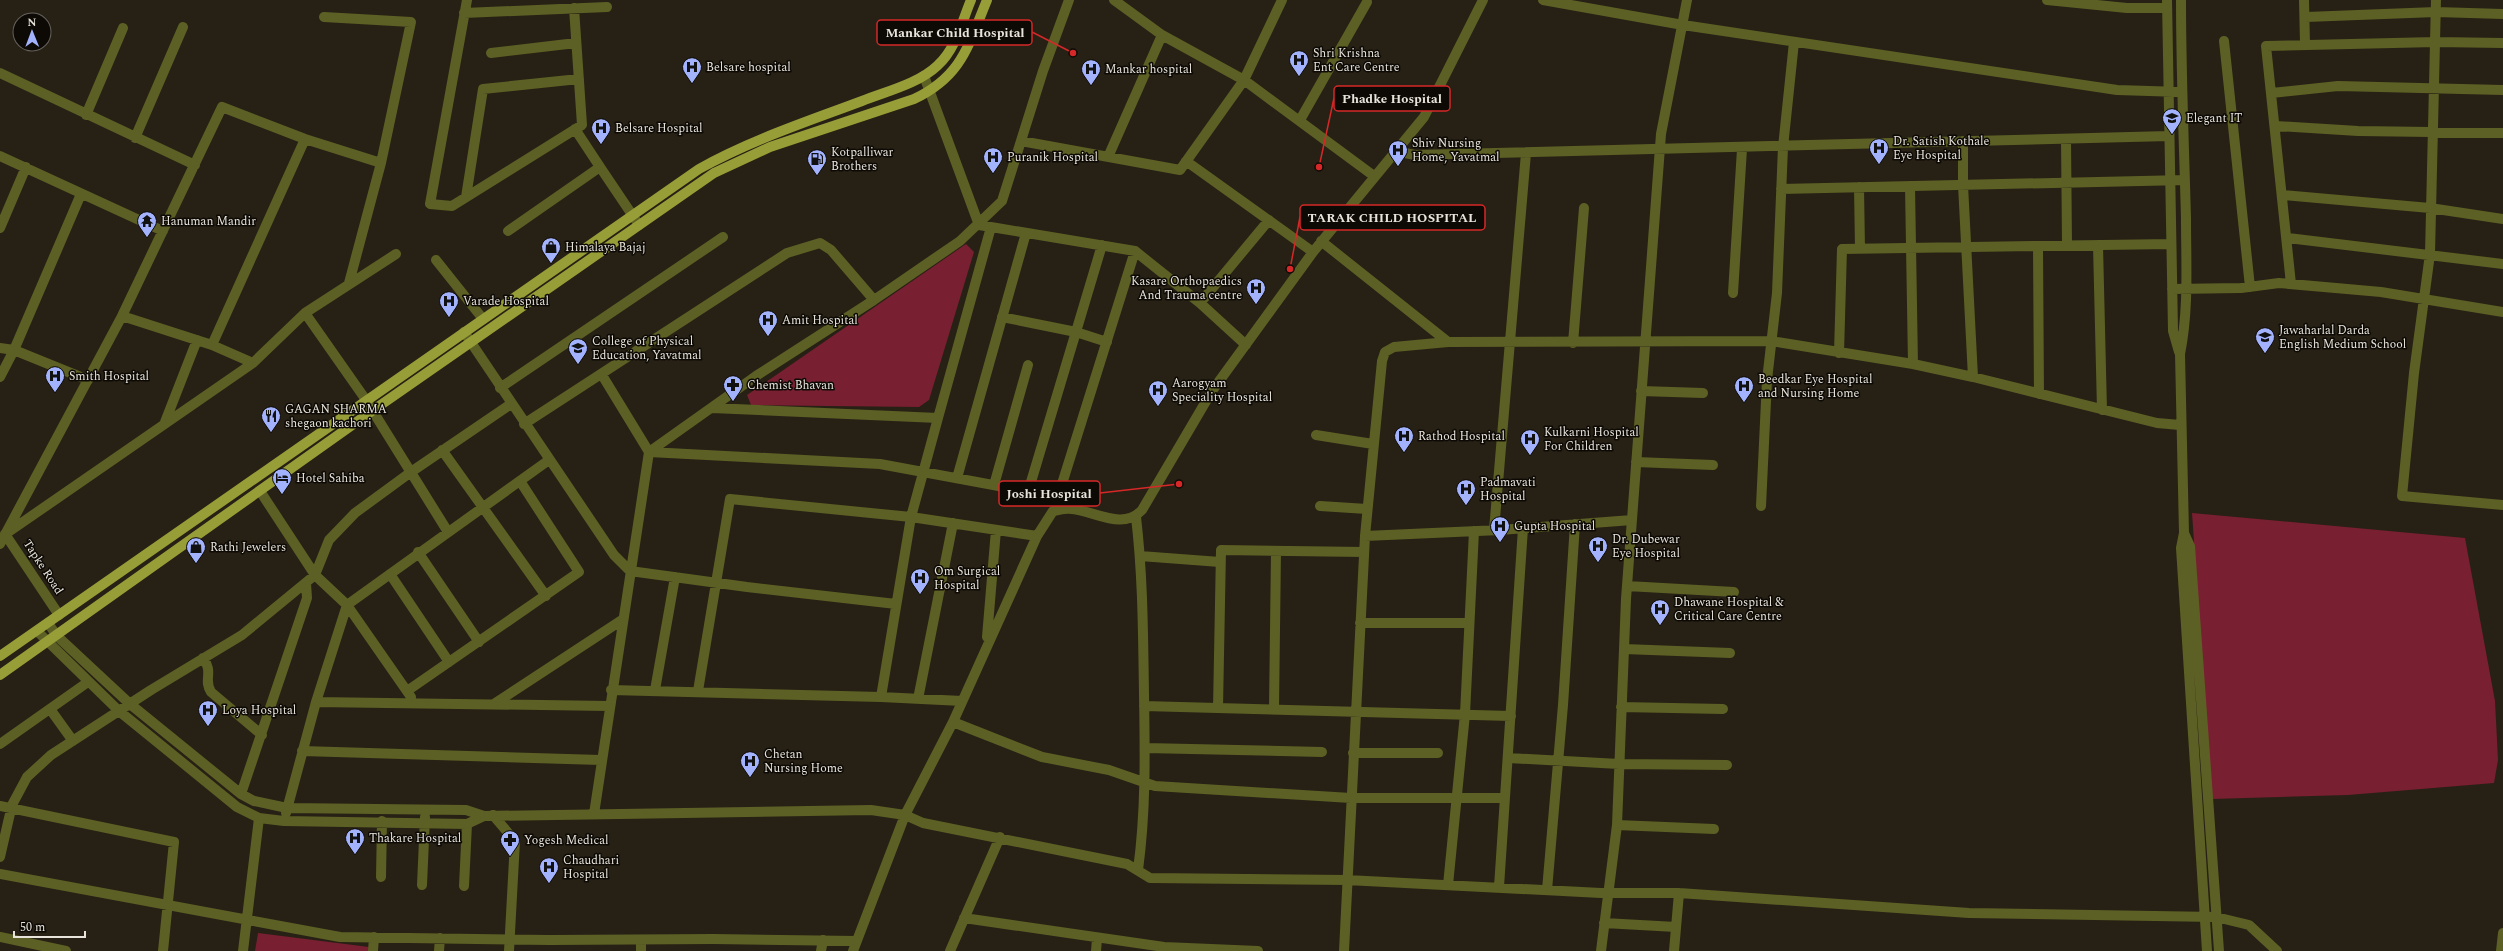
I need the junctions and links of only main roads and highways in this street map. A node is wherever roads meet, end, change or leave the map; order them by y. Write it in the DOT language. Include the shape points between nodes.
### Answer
graph roads {
  1 [pos="971,0"];
  2 [pos="987,0"];
  3 [pos="0,656"];
  4 [pos="0,675"];
  1 -- 3 [label="main road" via="947,55 924,76 732,151 699,169"];
  2 -- 4 [label="main road" via="967,49 957,66 931,91 738,160 714,173 372,411"];
}
